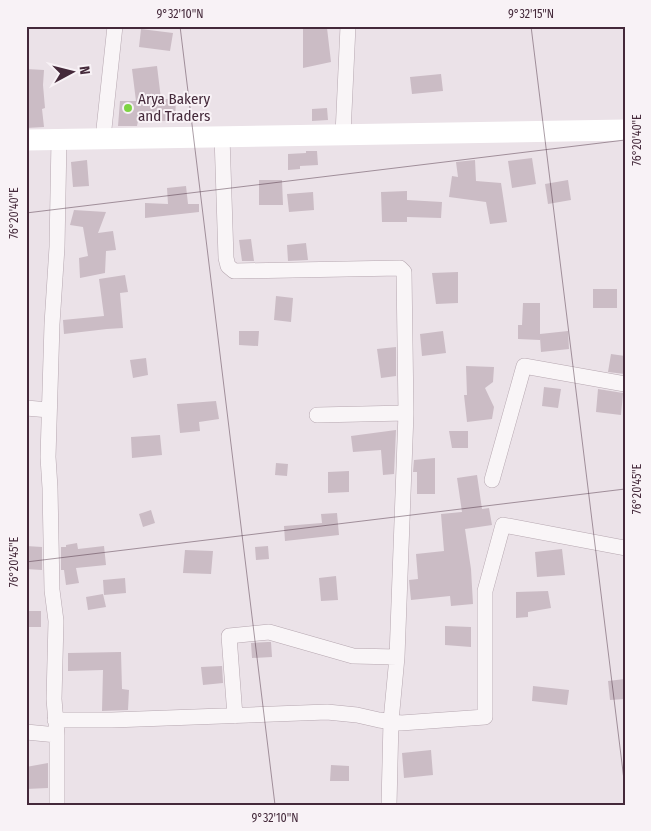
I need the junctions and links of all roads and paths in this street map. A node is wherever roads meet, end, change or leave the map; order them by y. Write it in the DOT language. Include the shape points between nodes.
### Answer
graph roads {
  1 [pos="115,26"];
  2 [pos="348,26"];
  3 [pos="625,130"];
  4 [pos="342,134"];
  5 [pos="222,136"];
  6 [pos="104,138"];
  7 [pos="59,139"];
  8 [pos="26,140"];
  9 [pos="625,384"];
  10 [pos="26,408"];
  11 [pos="49,410"];
  12 [pos="406,413"];
  13 [pos="317,415"];
  14 [pos="492,480"];
  15 [pos="625,548"];
  16 [pos="397,657"];
  17 [pos="235,716"];
  18 [pos="391,721"];
  19 [pos="56,728"];
  20 [pos="26,732"];
  21 [pos="57,805"];
  22 [pos="389,805"];
  1 -- 6 [label="street"];
  2 -- 4 [label="street"];
  3 -- 4 [label="main road"];
  4 -- 5 [label="main road"];
  5 -- 6 [label="main road"];
  5 -- 12 [label="street" via="226,258 234,271 400,268 404,272"];
  6 -- 7 [label="main road"];
  7 -- 8 [label="main road"];
  7 -- 11 [label="street"];
  9 -- 14 [label="street" via="524,366"];
  10 -- 11 [label="street"];
  11 -- 19 [label="street"];
  12 -- 13 [label="street"];
  12 -- 16 [label="street"];
  15 -- 18 [label="street" via="503,525 485,591 484,718"];
  16 -- 17 [label="street" via="353,656 269,632 228,636"];
  16 -- 18 [label="street"];
  17 -- 18 [label="street" via="327,712"];
  17 -- 19 [label="street" via="112,720"];
  18 -- 22 [label="street"];
  19 -- 20 [label="street"];
  19 -- 21 [label="street"];
}
